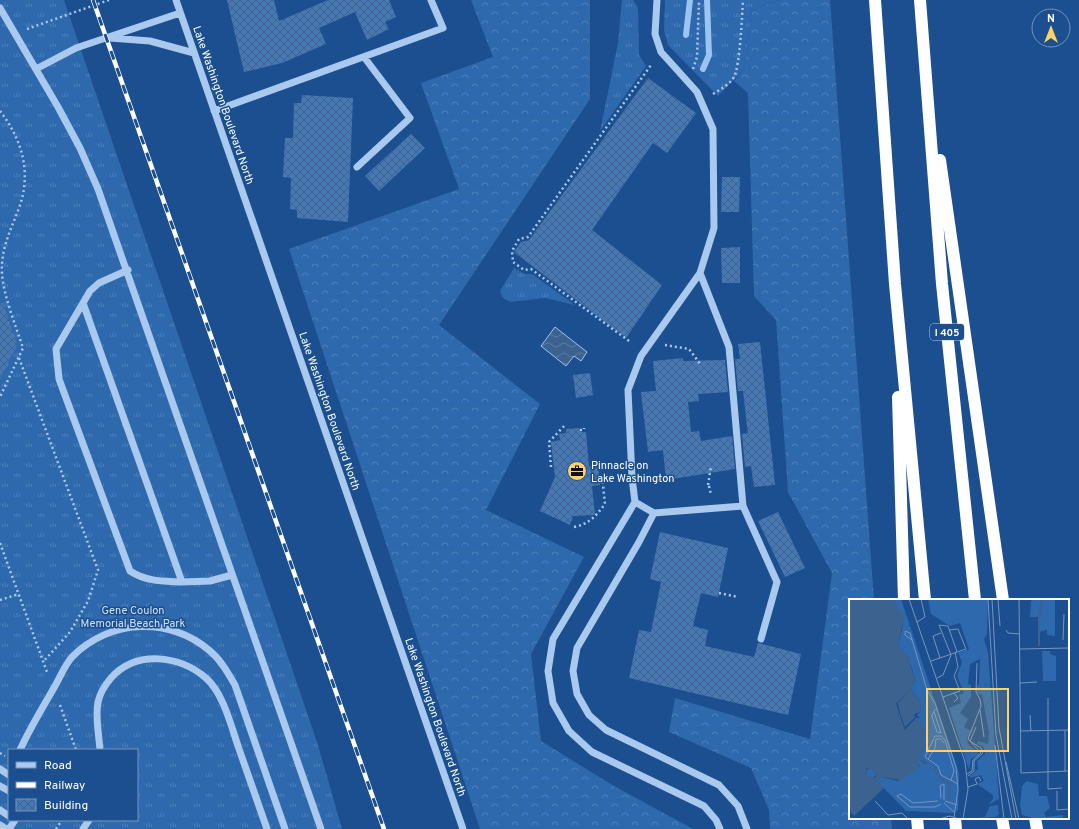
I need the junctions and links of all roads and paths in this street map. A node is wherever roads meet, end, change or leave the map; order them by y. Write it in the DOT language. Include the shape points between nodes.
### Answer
graph roads {
  1 [pos="109,0"];
  2 [pos="176,0"];
  3 [pos="431,0"];
  4 [pos="657,0"];
  5 [pos="699,0"];
  6 [pos="743,0"];
  7 [pos="875,0"];
  8 [pos="920,0"];
  9 [pos="0,8"];
  10 [pos="180,13"];
  11 [pos="26,30"];
  12 [pos="106,38"];
  13 [pos="194,53"];
  14 [pos="364,57"];
  15 [pos="925,64"];
  16 [pos="651,65"];
  17 [pos="36,69"];
  18 [pos="686,79"];
  19 [pos="701,101"];
  20 [pos="0,110"];
  21 [pos="214,111"];
  22 [pos="357,167"];
  23 [pos="128,270"];
  24 [pos="700,273"];
  25 [pos="895,284"];
  26 [pos="83,303"];
  27 [pos="629,342"];
  28 [pos="660,345"];
  29 [pos="19,358"];
  30 [pos="701,366"];
  31 [pos="0,397"];
  32 [pos="565,425"];
  33 [pos="584,428"];
  34 [pos="580,430"];
  35 [pos="711,466"];
  36 [pos="551,467"];
  37 [pos="599,477"];
  38 [pos="712,498"];
  39 [pos="635,502"];
  40 [pos="743,506"];
  41 [pos="654,513"];
  42 [pos="574,527"];
  43 [pos="0,543"];
  44 [pos="232,575"];
  45 [pos="182,582"];
  46 [pos="719,593"];
  47 [pos="18,594"];
  48 [pos="738,597"];
  49 [pos="904,599"];
  50 [pos="925,599"];
  51 [pos="975,599"];
  52 [pos="1003,599"];
  53 [pos="0,600"];
  54 [pos="761,639"];
  55 [pos="43,662"];
  56 [pos="54,689"];
  57 [pos="21,749"];
  58 [pos="76,749"];
  59 [pos="100,749"];
  60 [pos="917,819"];
  61 [pos="955,819"];
  62 [pos="1002,819"];
  63 [pos="1035,819"];
  64 [pos="14,821"];
  65 [pos="0,825"];
  66 [pos="8,829"];
  67 [pos="267,829"];
  68 [pos="285,829"];
  69 [pos="321,829"];
  70 [pos="463,829"];
  71 [pos="720,829"];
  72 [pos="747,829"];
  73 [pos="918,829"];
  74 [pos="956,829"];
  75 [pos="1004,829"];
  76 [pos="1037,829"];
  1 -- 11 [label="path"];
  2 -- 10 [label="street, Lake Washington Boulevard North"];
  3 -- 14 [label="street" via="443,28"];
  4 -- 18 [label="street" via="655,34 661,52"];
  5 -- 18 [label="path" via="697,57"];
  6 -- 19 [label="path" via="735,76 727,86"];
  7 -- 25 [label="highway"];
  8 -- 15 [label="highway, I 405"];
  9 -- 17 [label="street"];
  10 -- 12 [label="street"];
  10 -- 13 [label="street, Lake Washington Boulevard North"];
  12 -- 13 [label="street" via="150,41"];
  12 -- 17 [label="street" via="76,48"];
  13 -- 21 [label="street, Lake Washington Boulevard North"];
  14 -- 21 [label="street"];
  14 -- 22 [label="street" via="410,118"];
  15 -- 51 [label="highway, I 405" via="942,284"];
  15 -- 52 [label="highway"];
  16 -- 27 [label="path" via="528,237 519,239 512,251 513,262 524,270 531,269"];
  17 -- 23 [label="street" via="86,162"];
  18 -- 19 [label="street"];
  19 -- 24 [label="street" via="713,129 714,228"];
  20 -- 29 [label="path" via="18,140 25,165 25,187 4,246 1,267 23,348"];
  21 -- 70 [label="street, Lake Washington Boulevard North"];
  23 -- 26 [label="street" via="98,283"];
  23 -- 44 [label="street"];
  24 -- 39 [label="street" via="641,356 628,390"];
  24 -- 40 [label="street" via="729,347"];
  25 -- 49 [label="highway"];
  25 -- 50 [label="highway"];
  26 -- 45 [label="street"];
  26 -- 45 [label="street" via="56,349 59,379 130,571 139,577 154,581"];
  28 -- 30 [label="path" via="689,349"];
  29 -- 31 [label="path"];
  29 -- 55 [label="path" via="98,570 88,601 70,632"];
  32 -- 36 [label="path" via="549,442"];
  33 -- 34 [label="path"];
  35 -- 38 [label="path" via="709,486"];
  37 -- 42 [label="path" via="602,476 605,504 594,519"];
  39 -- 41 [label="street"];
  39 -- 71 [label="street" via="553,639 548,671 553,702 569,731 592,752 704,806"];
  40 -- 41 [label="street"];
  40 -- 54 [label="street" via="776,582"];
  41 -- 72 [label="street" via="640,542 577,648 573,671 577,694 589,715 606,730 719,785 738,806"];
  43 -- 47 [label="path"];
  44 -- 45 [label="street"];
  44 -- 69 [label="street"];
  46 -- 48 [label="path"];
  47 -- 53 [label="path"];
  47 -- 55 [label="path"];
  55 -- 56 [label="path"];
  56 -- 57 [label="street"];
  56 -- 58 [label="path"];
  56 -- 68 [label="street" via="71,658 84,646 106,634 127,627 147,626 176,631 190,637 211,652 223,665 235,685"];
  59 -- 67 [label="street" via="98,702 104,686 120,669 142,659 162,658 185,666 207,678 222,700"];
  60 -- 73 [label="highway"];
  61 -- 74 [label="highway"];
  62 -- 75 [label="highway"];
  63 -- 76 [label="highway"];
  64 -- 66 [label="street"];
  65 -- 66 [label="street"];
}
